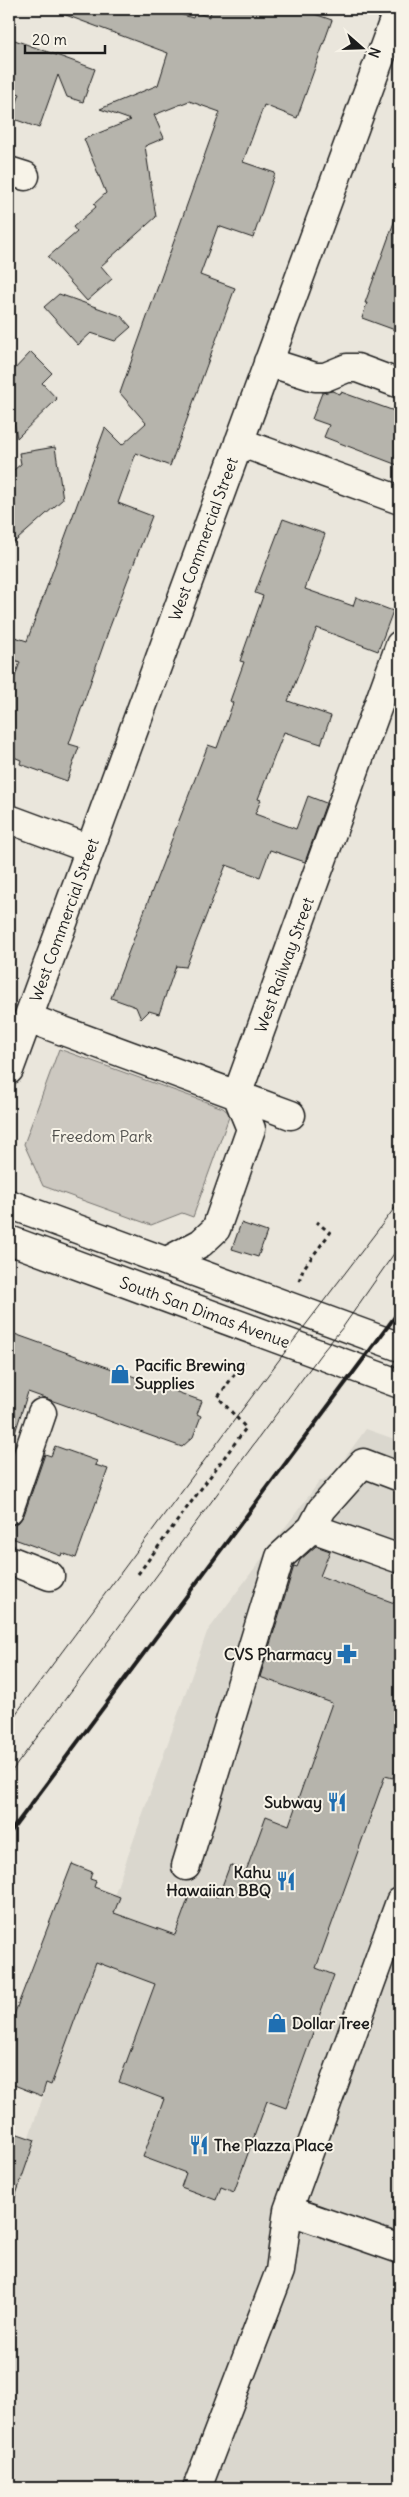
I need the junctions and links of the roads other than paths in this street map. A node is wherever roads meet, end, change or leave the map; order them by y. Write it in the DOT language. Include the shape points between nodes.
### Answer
graph roads {
  1 [pos="398,9"];
  2 [pos="268,362"];
  3 [pos="400,384"];
  4 [pos="239,442"];
  5 [pos="400,500"];
  6 [pos="400,645"];
  7 [pos="9,820"];
  8 [pos="90,849"];
  9 [pos="28,1018"];
  10 [pos="10,1062"];
  11 [pos="236,1095"];
  12 [pos="291,1115"];
  13 [pos="9,1204"];
  14 [pos="9,1240"];
  15 [pos="167,1261"];
  16 [pos="400,1347"];
  17 [pos="400,1384"];
  18 [pos="42,1413"];
  19 [pos="400,1478"];
  20 [pos="9,1510"];
  21 [pos="312,1528"];
  22 [pos="400,1559"];
  23 [pos="9,1560"];
  24 [pos="50,1576"];
  25 [pos="186,1866"];
  26 [pos="400,1902"];
  27 [pos="288,2210"];
  28 [pos="400,2249"];
  29 [pos="197,2488"];
  1 -- 2 [label="street, West Commercial Street"];
  2 -- 3 [label="street" via="315,378 357,368"];
  2 -- 4 [label="street, West Commercial Street"];
  4 -- 5 [label="street"];
  4 -- 8 [label="street, West Commercial Street"];
  6 -- 11 [label="street, West Railway Street"];
  7 -- 8 [label="street"];
  8 -- 9 [label="street, West Commercial Street"];
  9 -- 10 [label="street, West Commercial Street"];
  9 -- 11 [label="street"];
  11 -- 12 [label="street"];
  11 -- 15 [label="street" via="251,1129 216,1229 201,1243"];
  13 -- 15 [label="street"];
  14 -- 17 [label="street, South San Dimas Avenue"];
  15 -- 16 [label="street"];
  18 -- 20 [label="street"];
  19 -- 21 [label="street" via="363,1463 322,1508"];
  21 -- 22 [label="street"];
  21 -- 25 [label="street" via="280,1557"];
  23 -- 24 [label="street"];
  26 -- 27 [label="street"];
  27 -- 28 [label="street"];
  27 -- 29 [label="street" via="280,2271"];
}
